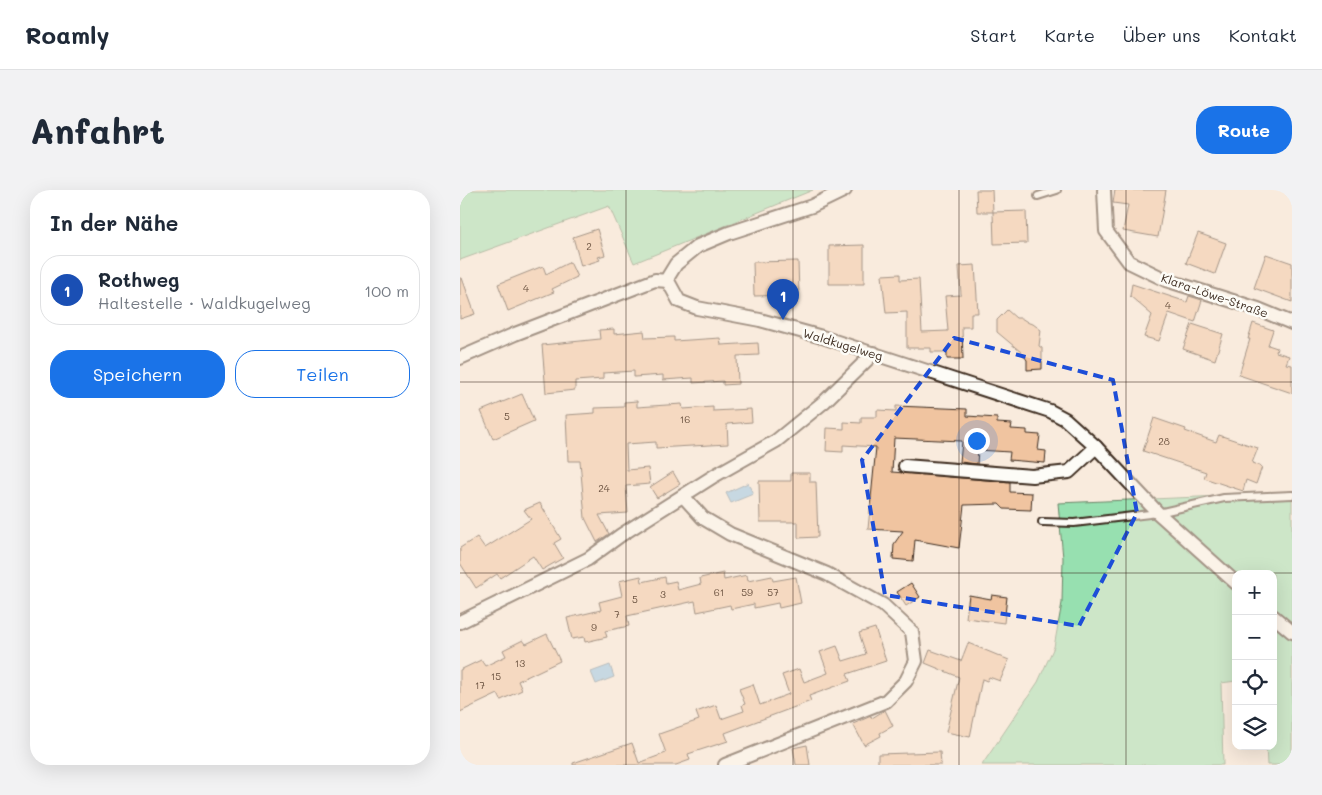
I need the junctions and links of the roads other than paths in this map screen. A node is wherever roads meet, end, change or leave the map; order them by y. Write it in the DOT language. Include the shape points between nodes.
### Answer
graph roads {
  1 [pos="845,190"];
  2 [pos="1057,190"];
  3 [pos="1104,190"];
  4 [pos="1038,196"];
  5 [pos="668,281"];
  6 [pos="1292,323"];
  7 [pos="874,353"];
  8 [pos="460,358"];
  9 [pos="1096,447"];
  10 [pos="905,466"];
  11 [pos="1292,495"];
  12 [pos="683,496"];
  13 [pos="1158,513"];
  14 [pos="1042,522"];
  15 [pos="1232,579"];
  16 [pos="1277,619"];
  17 [pos="460,622"];
  18 [pos="1292,632"];
  19 [pos="724,765"];
  1 -- 5 [label="street" via="812,206 698,246 676,264"];
  2 -- 4 [label="lane"];
  3 -- 6 [label="street, Klara-Löwe-Straße" via="1106,231 1129,262 1166,280"];
  5 -- 7 [label="street, Waldkugelweg" via="679,301 697,308 760,320"];
  5 -- 8 [label="street" via="655,280"];
  7 -- 9 [label="street, Waldkugelweg" via="1050,411 1065,419"];
  7 -- 12 [label="street" via="825,401 776,441"];
  9 -- 10 [label="street" via="1069,472 1032,476"];
  9 -- 13 [label="street, Waldkugelweg"];
  11 -- 13 [label="lane" via="1224,498"];
  12 -- 17 [label="street" via="588,559"];
  12 -- 19 [label="street" via="703,518 730,534 827,574 883,604 912,632 916,661 906,681 886,701"];
  13 -- 14 [label="lane" via="1074,523"];
  13 -- 15 [label="street, Waldkugelweg"];
  16 -- 18 [label="street"];
}
